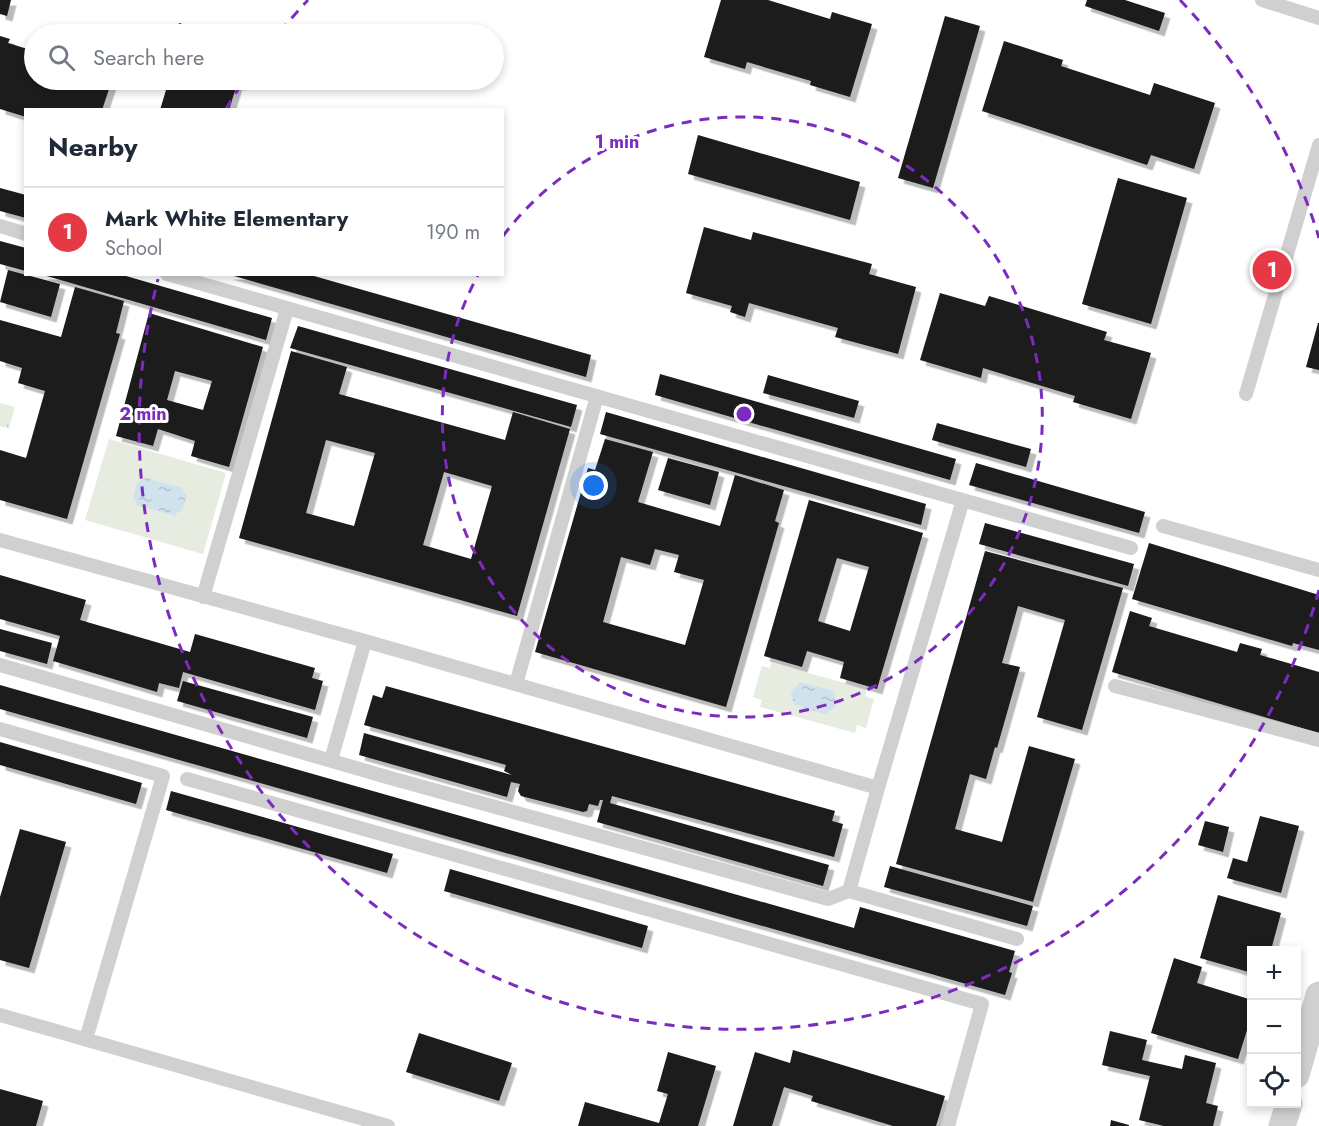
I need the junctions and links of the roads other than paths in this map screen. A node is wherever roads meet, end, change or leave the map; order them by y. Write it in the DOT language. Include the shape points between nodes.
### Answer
graph roads {
  1 [pos="1262,0"];
  2 [pos="1319,18"];
  3 [pos="1319,145"];
  4 [pos="0,226"];
  5 [pos="24,233"];
  6 [pos="174,276"];
  7 [pos="287,309"];
  8 [pos="1246,394"];
  9 [pos="597,396"];
  10 [pos="963,500"];
  11 [pos="1163,526"];
  12 [pos="0,540"];
  13 [pos="1131,548"];
  14 [pos="1319,570"];
  15 [pos="203,597"];
  16 [pos="365,641"];
  17 [pos="0,665"];
  18 [pos="516,684"];
  19 [pos="1114,686"];
  20 [pos="0,729"];
  21 [pos="1319,740"];
  22 [pos="331,760"];
  23 [pos="187,779"];
  24 [pos="878,788"];
  25 [pos="849,891"];
  26 [pos="1017,939"];
  27 [pos="1319,995"];
  28 [pos="0,1015"];
  29 [pos="86,1039"];
  30 [pos="1301,1058"];
  31 [pos="1288,1108"];
  32 [pos="388,1126"];
  33 [pos="948,1126"];
  34 [pos="1282,1126"];
  1 -- 2 [label="lane"];
  3 -- 8 [label="lane"];
  4 -- 5 [label="lane"];
  6 -- 7 [label="lane"];
  7 -- 9 [label="lane"];
  7 -- 15 [label="lane"];
  9 -- 10 [label="lane"];
  9 -- 18 [label="lane"];
  10 -- 13 [label="lane"];
  10 -- 24 [label="lane"];
  11 -- 14 [label="lane"];
  12 -- 15 [label="lane"];
  15 -- 16 [label="lane"];
  16 -- 18 [label="lane"];
  16 -- 22 [label="lane"];
  17 -- 22 [label="lane"];
  18 -- 24 [label="lane"];
  19 -- 21 [label="lane"];
  20 -- 29 [label="lane" via="163,776"];
  22 -- 25 [label="lane" via="828,899"];
  23 -- 33 [label="lane" via="982,1004"];
  24 -- 25 [label="lane"];
  25 -- 26 [label="lane"];
  27 -- 30 [label="street"];
  28 -- 29 [label="lane"];
  29 -- 32 [label="lane"];
  31 -- 34 [label="street"];
}
